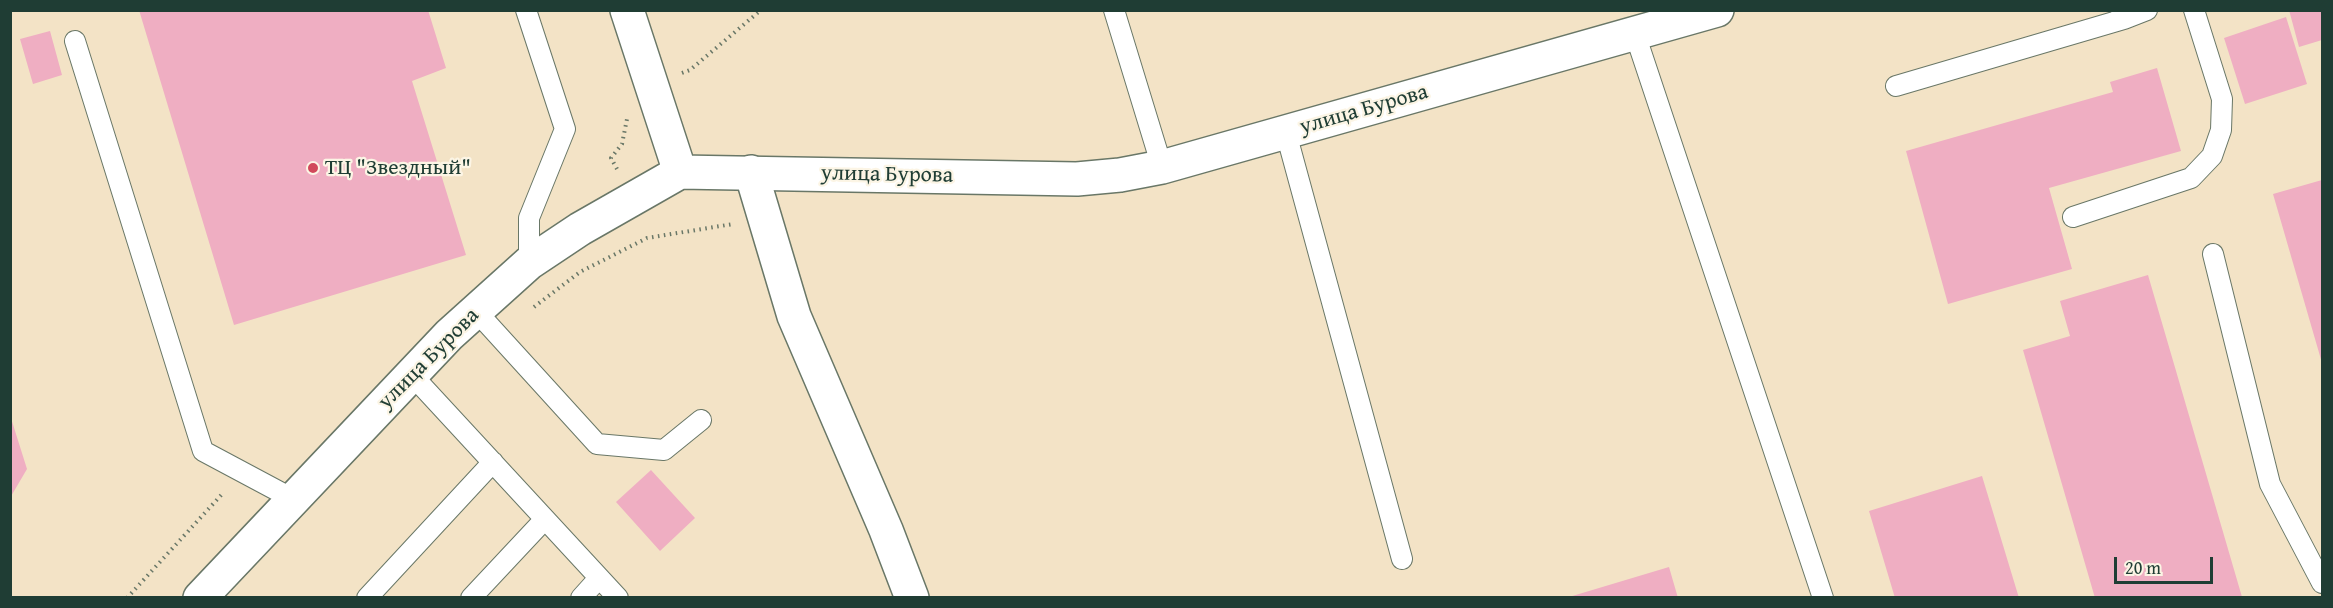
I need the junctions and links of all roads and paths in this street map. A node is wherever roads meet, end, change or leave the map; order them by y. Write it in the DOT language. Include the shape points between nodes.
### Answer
graph roads {
  1 [pos="526,10"];
  2 [pos="627,10"];
  3 [pos="1114,10"];
  4 [pos="2147,10"];
  5 [pos="2193,10"];
  6 [pos="1706,12"];
  7 [pos="2122,15"];
  8 [pos="1635,34"];
  9 [pos="75,41"];
  10 [pos="1896,86"];
  11 [pos="1286,133"];
  12 [pos="1162,167"];
  13 [pos="680,172"];
  14 [pos="751,172"];
  15 [pos="2073,217"];
  16 [pos="765,218"];
  17 [pos="2213,254"];
  18 [pos="529,263"];
  19 [pos="486,323"];
  20 [pos="411,374"];
  21 [pos="701,420"];
  22 [pos="493,462"];
  23 [pos="243,472"];
  24 [pos="294,499"];
  25 [pos="545,519"];
  26 [pos="1402,559"];
  27 [pos="599,578"];
  28 [pos="2322,583"];
  29 [pos="127,597"];
  30 [pos="200,597"];
  31 [pos="367,597"];
  32 [pos="471,597"];
  33 [pos="580,597"];
  34 [pos="618,597"];
  35 [pos="912,597"];
  36 [pos="1823,597"];
  1 -- 18 [label="lane" via="565,129 529,218"];
  2 -- 13 [label="main road"];
  3 -- 12 [label="lane"];
  4 -- 7 [label="lane"];
  5 -- 15 [label="lane" via="2222,99 2221,130 2212,156 2191,178"];
  6 -- 8 [label="main road, улица Бурова"];
  7 -- 10 [label="lane"];
  8 -- 11 [label="main road, улица Бурова"];
  8 -- 36 [label="lane"];
  9 -- 23 [label="lane" via="203,451"];
  11 -- 12 [label="main road, улица Бурова"];
  11 -- 26 [label="lane"];
  12 -- 14 [label="main road, улица Бурова" via="1120,176 1077,179"];
  13 -- 14 [label="main road, улица Бурова"];
  13 -- 18 [label="main road, улица Бурова"];
  14 -- 16 [label="main road"];
  16 -- 19 [label="path" via="647,238"];
  16 -- 35 [label="main road" via="794,316"];
  17 -- 28 [label="lane" via="2270,484"];
  18 -- 19 [label="main road, улица Бурова"];
  19 -- 20 [label="main road, улица Бурова"];
  19 -- 21 [label="lane" via="597,444 664,450"];
  20 -- 22 [label="lane"];
  20 -- 24 [label="main road, улица Бурова"];
  22 -- 25 [label="lane"];
  22 -- 31 [label="lane"];
  23 -- 24 [label="lane"];
  23 -- 29 [label="path"];
  24 -- 30 [label="main road, улица Бурова"];
  25 -- 27 [label="lane"];
  25 -- 32 [label="lane"];
  27 -- 33 [label="lane"];
  27 -- 34 [label="lane"];
}
